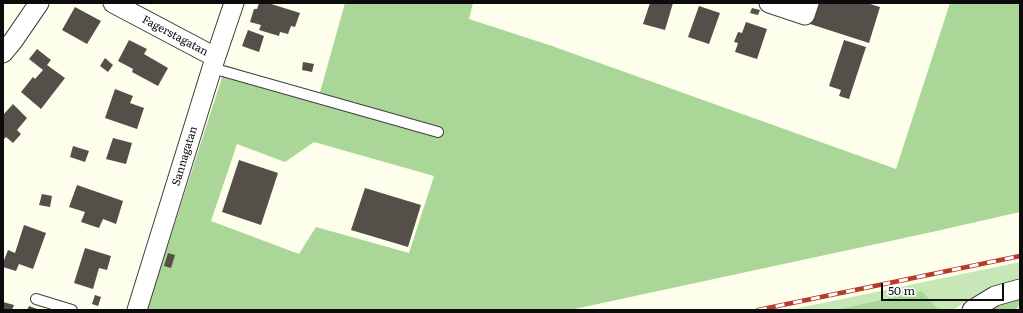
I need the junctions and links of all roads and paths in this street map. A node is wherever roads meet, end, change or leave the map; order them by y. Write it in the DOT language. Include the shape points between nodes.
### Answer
graph roads {
  1 [pos="39,3"];
  2 [pos="113,3"];
  3 [pos="234,3"];
  4 [pos="769,3"];
  5 [pos="809,3"];
  6 [pos="3,53"];
  7 [pos="214,63"];
  8 [pos="438,132"];
  9 [pos="1020,289"];
  10 [pos="36,299"];
  11 [pos="72,310"];
  12 [pos="137,310"];
  13 [pos="972,310"];
  1 -- 6 [label="street"];
  2 -- 7 [label="street, Fagerstagatan"];
  3 -- 7 [label="street, Sannagatan"];
  4 -- 5 [label="street" via="805,15"];
  7 -- 8 [label="lane"];
  7 -- 12 [label="street, Sannagatan"];
  9 -- 13 [label="street" via="995,296"];
  10 -- 11 [label="lane"];
}
